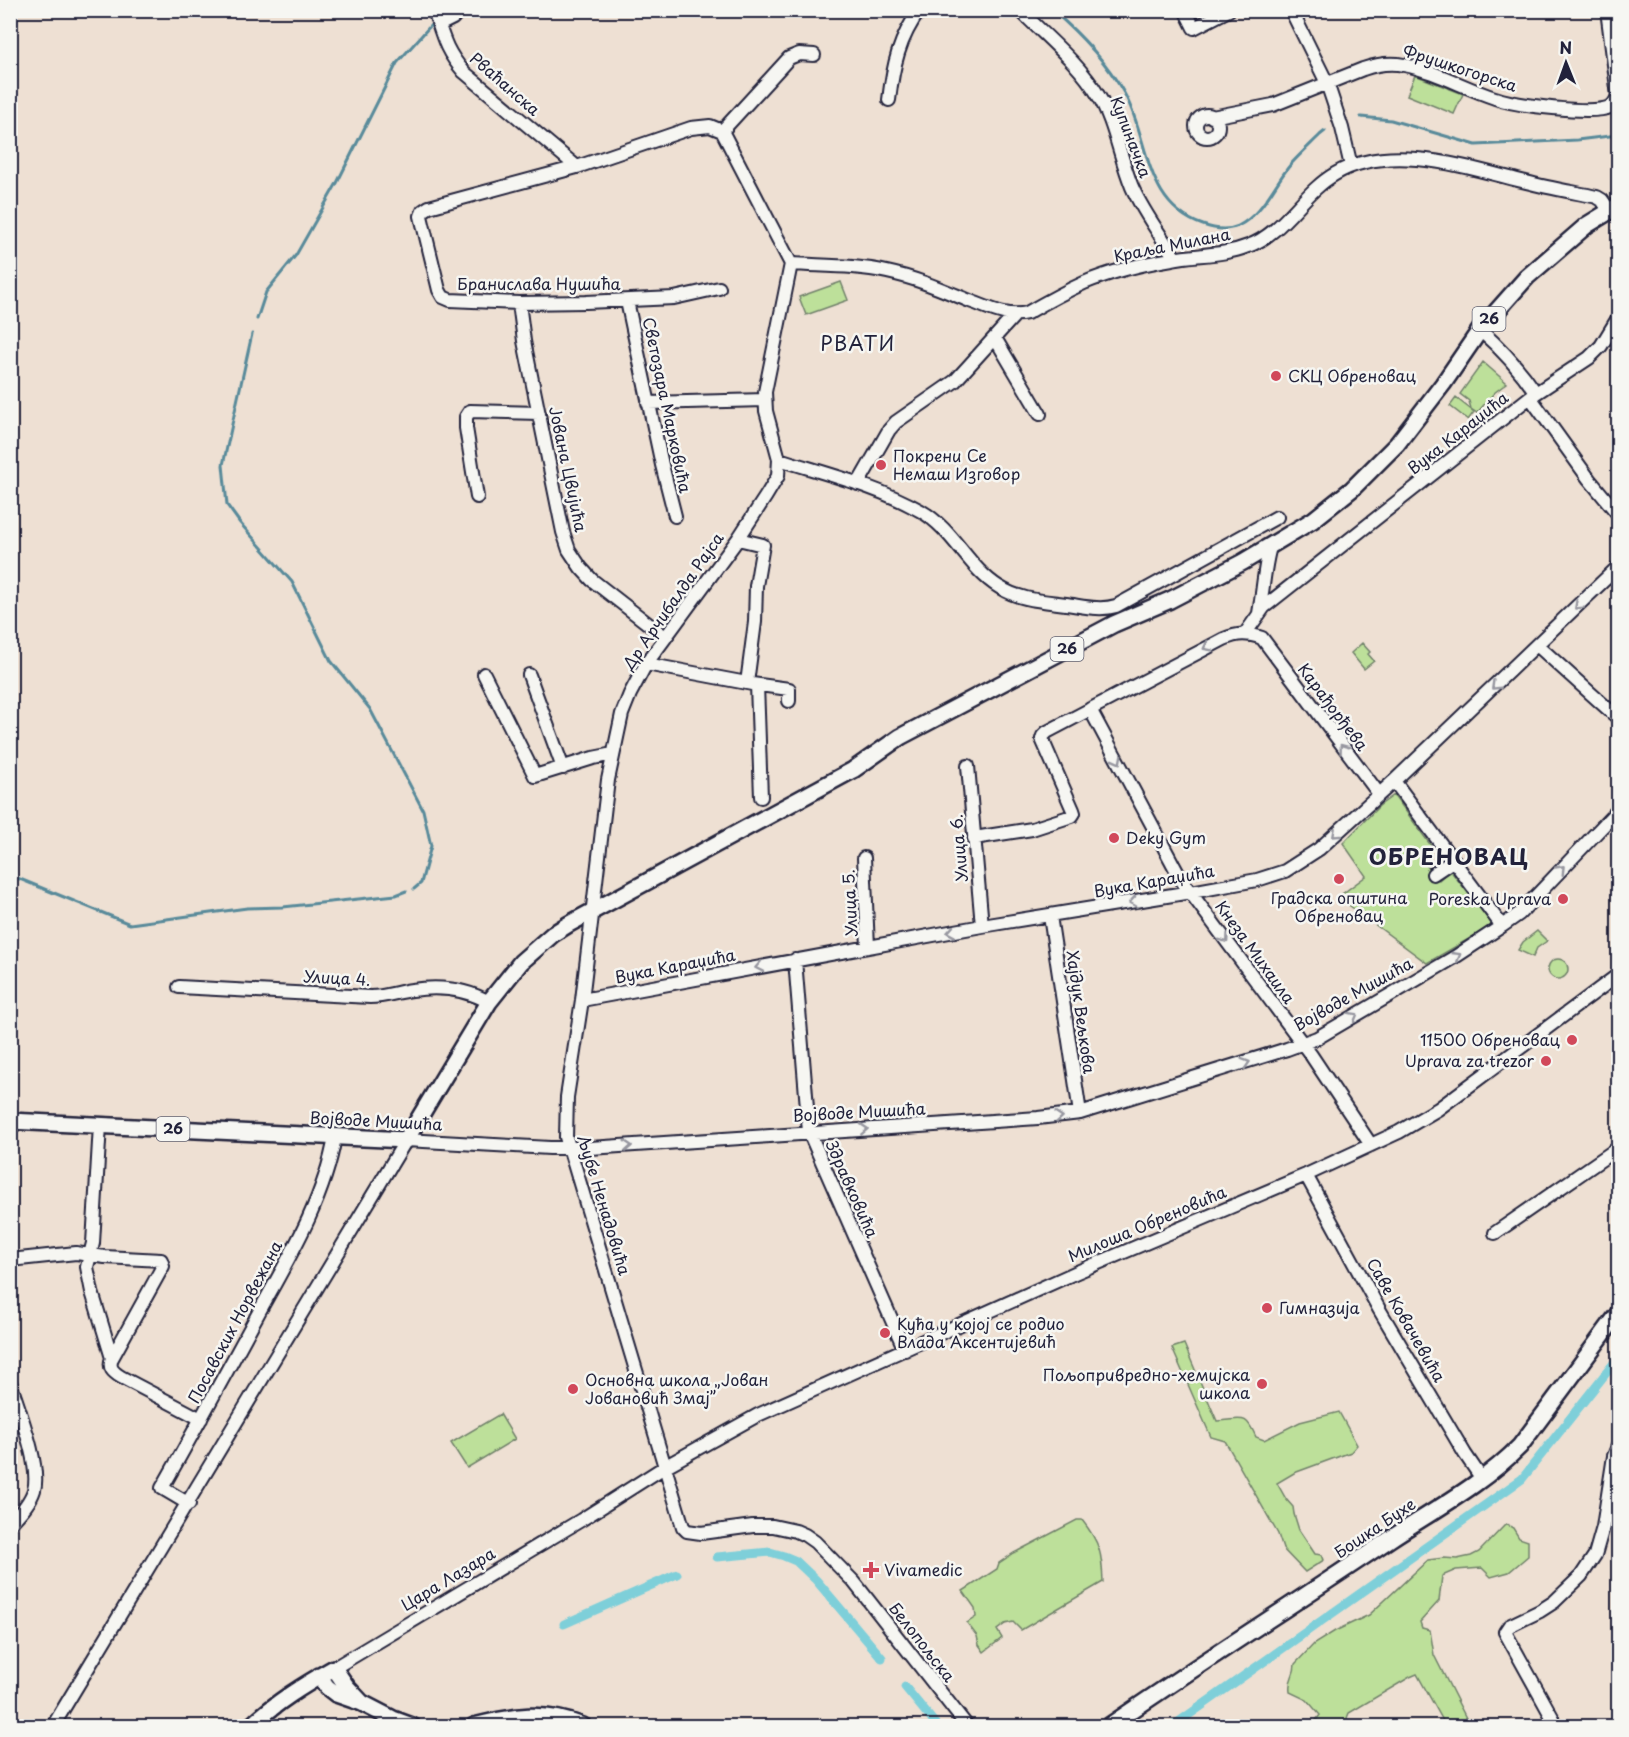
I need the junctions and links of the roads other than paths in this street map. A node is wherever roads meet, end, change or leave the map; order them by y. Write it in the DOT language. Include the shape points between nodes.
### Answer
graph roads {
  1 [pos="434,10"];
  2 [pos="459,10"];
  3 [pos="920,10"];
  4 [pos="1020,10"];
  5 [pos="1185,10"];
  6 [pos="1229,10"];
  7 [pos="1291,10"];
  8 [pos="1607,10"];
  9 [pos="439,25"];
  10 [pos="814,55"];
  11 [pos="1327,83"];
  12 [pos="1618,96"];
  13 [pos="889,100"];
  14 [pos="1212,117"];
  15 [pos="722,131"];
  16 [pos="1351,166"];
  17 [pos="578,167"];
  18 [pos="1614,208"];
  19 [pos="1175,258"];
  20 [pos="791,264"];
  21 [pos="719,288"];
  22 [pos="627,300"];
  23 [pos="519,303"];
  24 [pos="1015,315"];
  25 [pos="1618,318"];
  26 [pos="1480,330"];
  27 [pos="995,338"];
  28 [pos="1533,395"];
  29 [pos="765,400"];
  30 [pos="648,403"];
  31 [pos="539,413"];
  32 [pos="1040,414"];
  33 [pos="779,459"];
  34 [pos="858,484"];
  35 [pos="477,497"];
  36 [pos="1618,514"];
  37 [pos="675,516"];
  38 [pos="1277,517"];
  39 [pos="738,539"];
  40 [pos="1270,546"];
  41 [pos="1243,562"];
  42 [pos="1618,567"];
  43 [pos="1264,580"];
  44 [pos="1291,586"];
  45 [pos="1259,613"];
  46 [pos="1245,634"];
  47 [pos="665,637"];
  48 [pos="1262,638"];
  49 [pos="1537,645"];
  50 [pos="646,664"];
  51 [pos="484,674"];
  52 [pos="529,675"];
  53 [pos="752,684"];
  54 [pos="789,701"];
  55 [pos="1090,709"];
  56 [pos="1618,718"];
  57 [pos="613,754"];
  58 [pos="968,766"];
  59 [pos="563,768"];
  60 [pos="1394,782"];
  61 [pos="1378,794"];
  62 [pos="761,797"];
  63 [pos="1618,810"];
  64 [pos="974,838"];
  65 [pos="864,858"];
  66 [pos="1454,860"];
  67 [pos="1433,874"];
  68 [pos="1191,892"];
  69 [pos="591,912"];
  70 [pos="1050,916"];
  71 [pos="982,926"];
  72 [pos="1502,926"];
  73 [pos="868,947"];
  74 [pos="795,960"];
  75 [pos="1618,975"];
  76 [pos="179,987"];
  77 [pos="582,1000"];
  78 [pos="489,1002"];
  79 [pos="1303,1044"];
  80 [pos="1080,1113"];
  81 [pos="10,1121"];
  82 [pos="100,1125"];
  83 [pos="809,1132"];
  84 [pos="335,1137"];
  85 [pos="406,1140"];
  86 [pos="1371,1145"];
  87 [pos="569,1148"];
  88 [pos="1618,1148"];
  89 [pos="1306,1175"];
  90 [pos="1495,1233"];
  91 [pos="90,1255"];
  92 [pos="10,1260"];
  93 [pos="1618,1314"];
  94 [pos="905,1350"];
  95 [pos="112,1358"];
  96 [pos="10,1382"];
  97 [pos="201,1419"];
  98 [pos="1618,1446"];
  99 [pos="666,1466"];
  100 [pos="1482,1479"];
  101 [pos="189,1504"];
  102 [pos="1606,1512"];
  103 [pos="1618,1523"];
  104 [pos="10,1524"];
  105 [pos="334,1668"];
  106 [pos="319,1676"];
  107 [pos="362,1703"];
  108 [pos="514,1722"];
  109 [pos="53,1726"];
  110 [pos="251,1726"];
  111 [pos="412,1726"];
  112 [pos="474,1726"];
  113 [pos="583,1726"];
  114 [pos="967,1726"];
  115 [pos="1109,1726"];
  116 [pos="1557,1726"];
  1 -- 9 [label="street, Рваћанска"];
  2 -- 9 [label="street"];
  3 -- 13 [label="street" via="907,30 894,64"];
  4 -- 19 [label="street, Купиначка" via="1098,94 1133,188"];
  5 -- 6 [label="street" via="1194,28"];
  7 -- 11 [label="street"];
  8 -- 12 [label="street"];
  9 -- 17 [label="street, Рваћанска" via="450,55 464,72"];
  10 -- 15 [label="street" via="789,58"];
  11 -- 12 [label="street, Фрушкогорска" via="1378,64 1392,63 1420,69 1520,105 1587,110 1611,107"];
  11 -- 14 [label="street, Фрушкогорска" via="1267,107"];
  11 -- 16 [label="street"];
  15 -- 17 [label="street" via="710,126 691,128"];
  15 -- 20 [label="street"];
  16 -- 18 [label="street, Краља Милана" via="1378,160 1429,160 1597,197"];
  16 -- 19 [label="street, Краља Милана" via="1324,181 1272,232 1250,246 1213,255"];
  17 -- 23 [label="street, Бранислава Нушића" via="423,211 421,216 443,297"];
  18 -- 26 [label="main road, 26" via="1587,225 1534,270"];
  19 -- 24 [label="street, Краља Милана" via="1087,282 1028,313"];
  20 -- 24 [label="street" via="889,272"];
  20 -- 29 [label="street"];
  21 -- 22 [label="street, Бранислава Нушића" via="674,298"];
  22 -- 23 [label="street, Бранислава Нушића"];
  22 -- 30 [label="street, Светозара Марковића"];
  23 -- 31 [label="street, Јована Цвијића"];
  24 -- 27 [label="street, Краља Милана"];
  25 -- 28 [label="street" via="1595,353"];
  26 -- 28 [label="street, Вука Караџића" via="1519,368"];
  26 -- 40 [label="main road, 26" via="1397,444 1352,489 1313,520"];
  27 -- 32 [label="street"];
  27 -- 34 [label="street, Краља Милана" via="955,381 889,429"];
  28 -- 36 [label="street, Вука Караџића" via="1589,479"];
  28 -- 44 [label="street, Вука Караџића"];
  29 -- 30 [label="street"];
  29 -- 33 [label="street"];
  30 -- 37 [label="street, Светозара Марковића"];
  31 -- 35 [label="street" via="470,411 466,428"];
  31 -- 47 [label="street, Јована Цвијића" via="563,532 573,558 592,580"];
  33 -- 34 [label="street"];
  33 -- 39 [label="street, Др Арчибалда Рајса" via="774,484"];
  34 -- 38 [label="street" via="936,520 977,568 1000,588 1031,599 1098,608 1116,606"];
  39 -- 47 [label="street, Др Арчибалда Рајса"];
  39 -- 53 [label="street" via="763,545 756,586"];
  40 -- 41 [label="main road, 26"];
  40 -- 43 [label="street, Карађорђева"];
  41 -- 43 [label="street" via="1254,567"];
  41 -- 69 [label="main road, 26" via="1114,624 906,734 847,774"];
  42 -- 49 [label="street, Вука Караџића, one-way"];
  43 -- 44 [label="street"];
  43 -- 45 [label="street, Карађорђева"];
  44 -- 45 [label="street, Вука Караџића"];
  45 -- 46 [label="street, Карађорђева"];
  45 -- 48 [label="street, Карађорђева"];
  46 -- 48 [label="street"];
  46 -- 55 [label="street, one-way" via="1224,639"];
  47 -- 50 [label="street, Др Арчибалда Рајса"];
  61 -- 48 [label="street, Карађорђева, one-way"];
  49 -- 56 [label="street"];
  49 -- 60 [label="street, Вука Караџића, one-way"];
  50 -- 53 [label="street"];
  50 -- 57 [label="street, Др Арчибалда Рајса" via="625,705"];
  51 -- 59 [label="street" via="533,774 542,776"];
  52 -- 59 [label="street"];
  53 -- 54 [label="street" via="789,689"];
  53 -- 62 [label="street"];
  55 -- 64 [label="street" via="1047,732 1042,739 1074,813 1032,829"];
  55 -- 68 [label="street, Кнеза Михаила, one-way"];
  57 -- 59 [label="street"];
  57 -- 69 [label="street, Др Арчибалда Рајса"];
  58 -- 64 [label="street, Улица 6."];
  60 -- 61 [label="street, Вука Караџића"];
  60 -- 66 [label="street"];
  61 -- 68 [label="street, Вука Караџића, one-way" via="1332,838 1292,868 1257,880"];
  72 -- 63 [label="street, Војводе Мишића, one-way"];
  64 -- 71 [label="street, Улица 6."];
  65 -- 73 [label="street, Улица 5."];
  66 -- 67 [label="street"];
  66 -- 72 [label="street"];
  68 -- 70 [label="street, Вука Караџића, one-way"];
  68 -- 79 [label="street, Кнеза Михаила, one-way"];
  69 -- 77 [label="street, Љубе Ненадовића"];
  69 -- 78 [label="main road, 26" via="537,947"];
  70 -- 71 [label="street, Вука Караџића"];
  70 -- 80 [label="street, Хајдук Вељкова"];
  71 -- 73 [label="street, Вука Караџића, one-way"];
  79 -- 72 [label="street, Војводе Мишића, one-way"];
  73 -- 74 [label="street, Вука Караџића"];
  74 -- 77 [label="street, Вука Караџића, one-way"];
  74 -- 83 [label="street, Здравковића"];
  75 -- 86 [label="street, Милоша Обреновића" via="1438,1109"];
  76 -- 78 [label="street, Улица 4." via="370,997 436,988 479,996"];
  77 -- 87 [label="street, Љубе Ненадовића" via="567,1096"];
  78 -- 85 [label="main road, 26"];
  80 -- 79 [label="street, Војводе Мишића, one-way"];
  79 -- 86 [label="street, Кнеза Михаила"];
  83 -- 80 [label="street, Војводе Мишића, one-way"];
  81 -- 82 [label="main road, Војводе Мишића / 26"];
  82 -- 84 [label="main road, Војводе Мишића / 26"];
  82 -- 91 [label="street"];
  87 -- 83 [label="street, Војводе Мишића, one-way"];
  83 -- 94 [label="street, Здравковића"];
  84 -- 85 [label="main road, Војводе Мишића / 26"];
  84 -- 97 [label="street, Посавских Норвежана" via="327,1175 310,1215"];
  85 -- 87 [label="street, Војводе Мишића"];
  85 -- 101 [label="street"];
  86 -- 89 [label="street, Милоша Обреновића"];
  87 -- 99 [label="street, Љубе Ненадовића"];
  88 -- 90 [label="street"];
  89 -- 94 [label="street, Милоша Обреновића"];
  89 -- 100 [label="street, Саве Ковачевића" via="1379,1309"];
  91 -- 92 [label="street" via="70,1253"];
  91 -- 95 [label="street" via="88,1275"];
  91 -- 95 [label="street" via="161,1260 163,1264"];
  93 -- 100 [label="main road, Бошка Бухе" via="1520,1446"];
  94 -- 99 [label="street, Милоша Обреновића" via="781,1403"];
  95 -- 97 [label="street" via="113,1372"];
  96 -- 104 [label="street" via="36,1476 29,1500"];
  97 -- 101 [label="street, Посавских Норвежана" via="162,1488"];
  98 -- 102 [label="street"];
  99 -- 105 [label="street, Цара Лазара"];
  99 -- 114 [label="street, Белопољска" via="687,1531 773,1526 796,1531 815,1542 854,1582"];
  100 -- 115 [label="main road, Бошка Бухе"];
  101 -- 109 [label="street"];
  102 -- 103 [label="street"];
  102 -- 116 [label="street" via="1595,1555 1581,1576 1554,1602 1509,1626 1505,1632"];
  105 -- 106 [label="main road, Цара Лазара"];
  105 -- 107 [label="main road"];
  106 -- 107 [label="main road" via="336,1694"];
  106 -- 110 [label="main road, Цара Лазара" via="284,1698"];
  107 -- 111 [label="main road"];
  108 -- 112 [label="main road"];
  108 -- 113 [label="main road" via="543,1716"];
}
